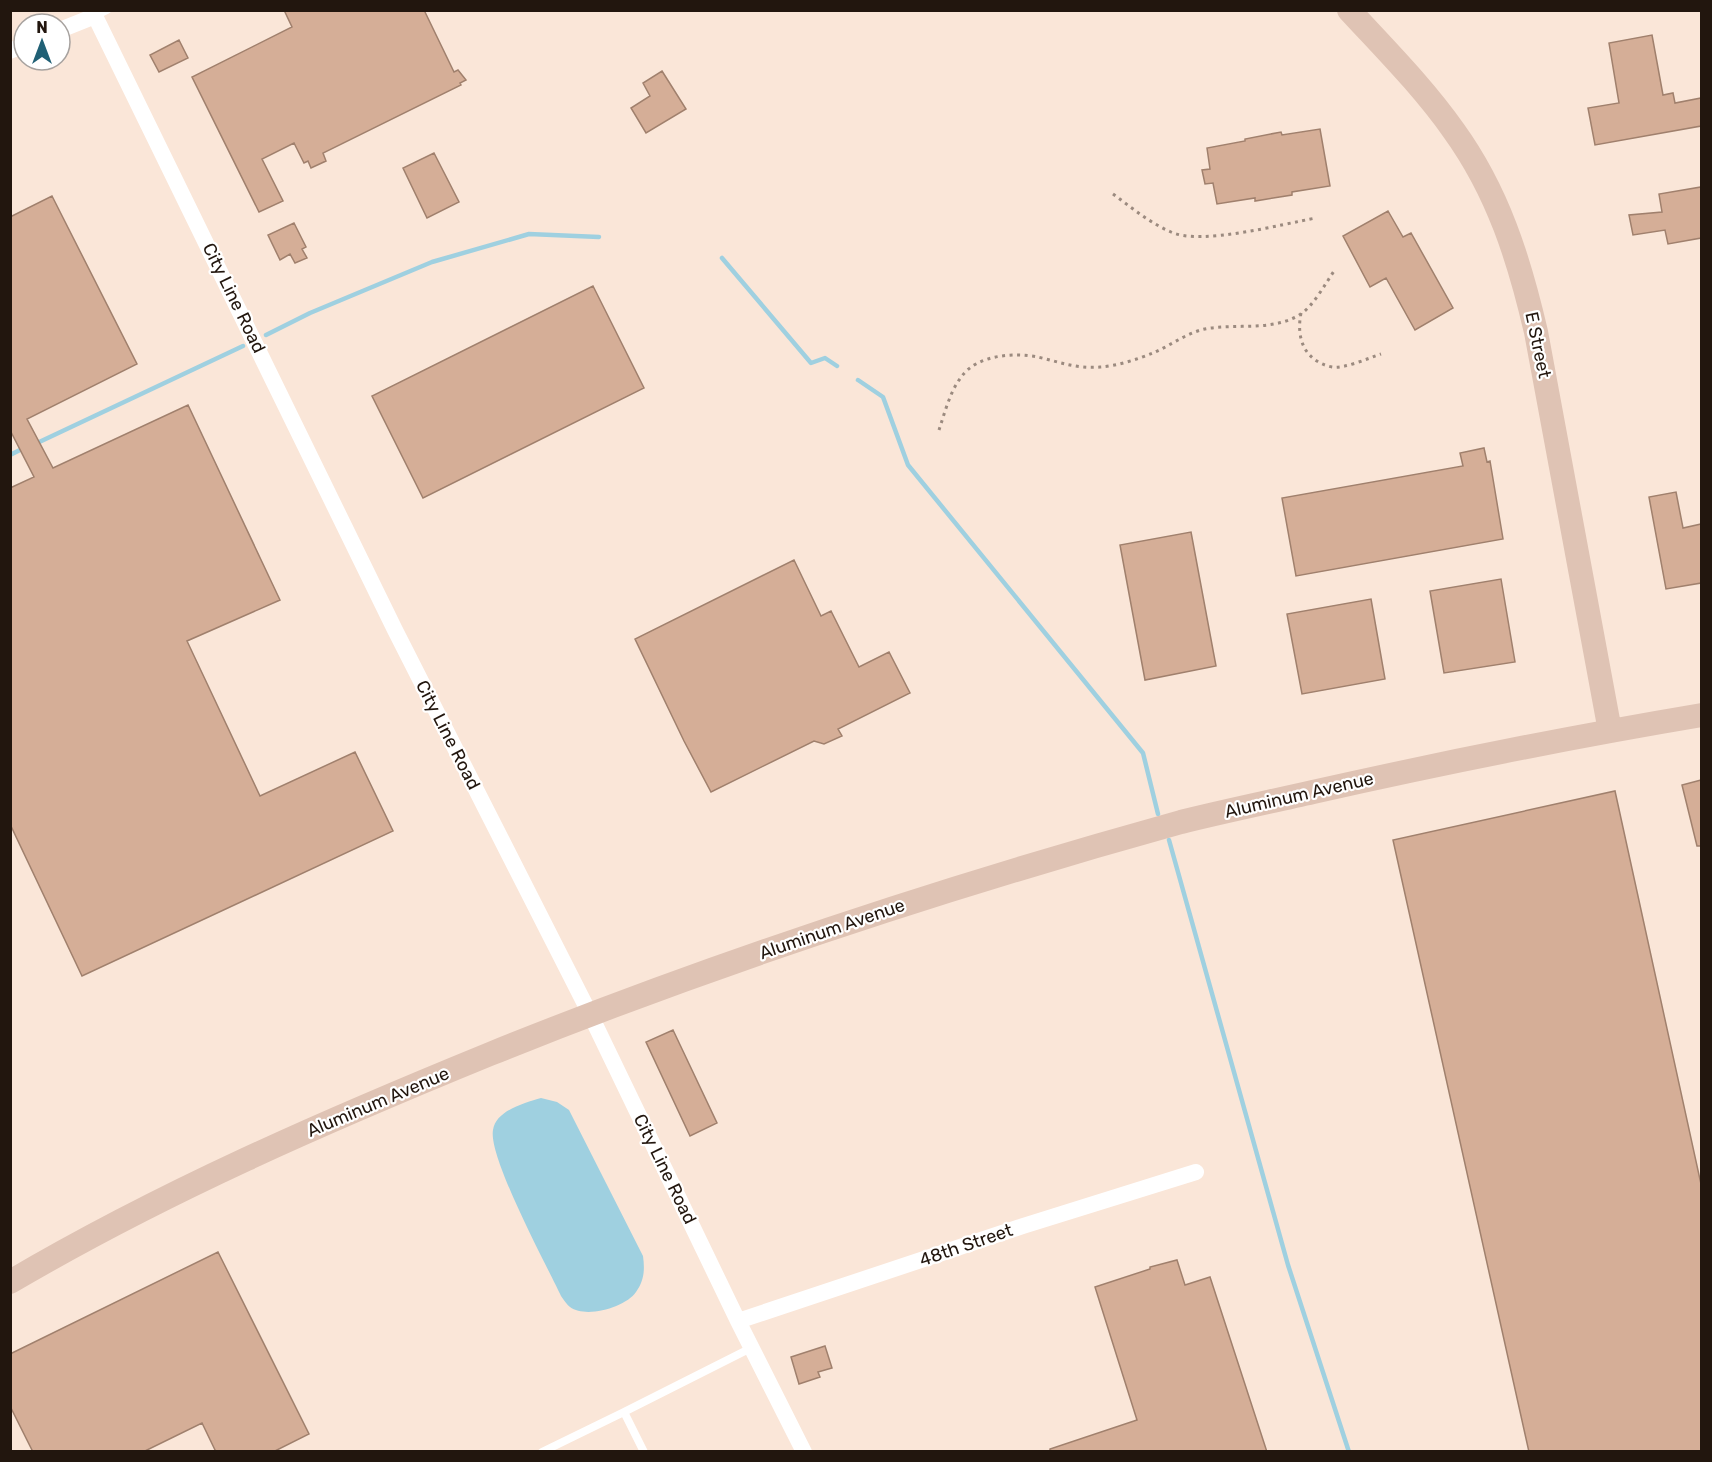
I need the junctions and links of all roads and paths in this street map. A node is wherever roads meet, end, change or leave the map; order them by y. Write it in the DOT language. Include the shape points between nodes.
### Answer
graph roads {
  1 [pos="1349,10"];
  2 [pos="98,12"];
  3 [pos="72,24"];
  4 [pos="1113,194"];
  5 [pos="1316,218"];
  6 [pos="1334,271"];
  7 [pos="1302,313"];
  8 [pos="1381,354"];
  9 [pos="939,430"];
  10 [pos="1701,716"];
  11 [pos="1610,731"];
  12 [pos="590,1014"];
  13 [pos="1196,1172"];
  14 [pos="10,1282"];
  15 [pos="738,1321"];
  16 [pos="751,1348"];
  17 [pos="624,1412"];
  18 [pos="542,1452"];
  19 [pos="644,1452"];
  20 [pos="804,1452"];
  1 -- 11 [label="street, E Street" via="1455,133 1485,183 1510,239 1538,341"];
  2 -- 3 [label="street"];
  2 -- 12 [label="street, City Line Road" via="395,630"];
  4 -- 5 [label="path" via="1172,233 1193,238"];
  6 -- 7 [label="path"];
  7 -- 8 [label="path" via="1301,343 1311,357 1332,367"];
  7 -- 9 [label="path" via="1251,327 1210,328 1154,353 1101,367 1064,365 1036,356 986,358 963,374"];
  10 -- 11 [label="street, Aluminum Avenue"];
  11 -- 12 [label="street, Aluminum Avenue" via="1413,769 1185,821 892,907"];
  12 -- 14 [label="street, Aluminum Avenue" via="375,1101 210,1177"];
  12 -- 15 [label="street, City Line Road"];
  13 -- 15 [label="street, 48th Street"];
  15 -- 16 [label="street, City Line Road"];
  16 -- 17 [label="lane"];
  16 -- 20 [label="street, City Line Road"];
  17 -- 18 [label="lane"];
  17 -- 19 [label="lane"];
}
